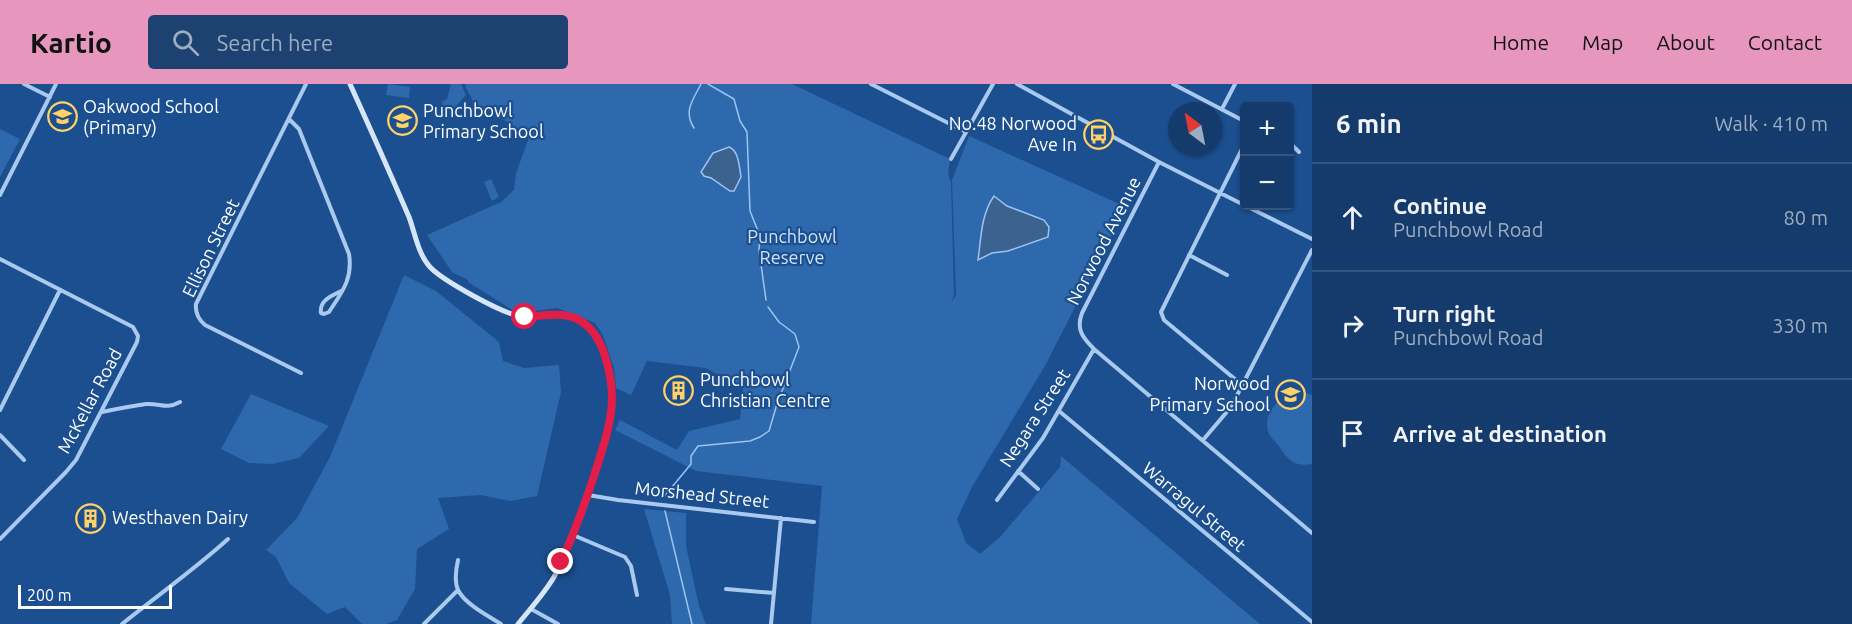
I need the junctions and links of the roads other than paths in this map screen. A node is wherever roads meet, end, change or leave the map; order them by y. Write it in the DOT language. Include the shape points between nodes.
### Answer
graph roads {
  1 [pos="24,84"];
  2 [pos="56,84"];
  3 [pos="306,84"];
  4 [pos="350,84"];
  5 [pos="871,84"];
  6 [pos="993,84"];
  7 [pos="1017,84"];
  8 [pos="1173,84"];
  9 [pos="1235,84"];
  10 [pos="50,98"];
  11 [pos="1208,102"];
  12 [pos="1222,109"];
  13 [pos="1240,118"];
  14 [pos="290,119"];
  15 [pos="966,132"];
  16 [pos="1294,147"];
  17 [pos="1299,152"];
  18 [pos="1240,155"];
  19 [pos="951,159"];
  20 [pos="1159,162"];
  21 [pos="1221,192"];
  22 [pos="0,195"];
  23 [pos="1240,202"];
  24 [pos="1255,210"];
  25 [pos="1312,239"];
  26 [pos="1312,250"];
  27 [pos="1189,255"];
  28 [pos="0,259"];
  29 [pos="1227,275"];
  30 [pos="60,290"];
  31 [pos="341,291"];
  32 [pos="1094,349"];
  33 [pos="301,373"];
  34 [pos="1242,384"];
  35 [pos="180,402"];
  36 [pos="0,410"];
  37 [pos="1059,411"];
  38 [pos="101,412"];
  39 [pos="0,435"];
  40 [pos="1203,440"];
  41 [pos="24,460"];
  42 [pos="1018,471"];
  43 [pos="1038,489"];
  44 [pos="588,495"];
  45 [pos="997,500"];
  46 [pos="781,518"];
  47 [pos="814,522"];
  48 [pos="1312,533"];
  49 [pos="573,535"];
  50 [pos="0,539"];
  51 [pos="228,539"];
  52 [pos="458,560"];
  53 [pos="726,589"];
  54 [pos="458,590"];
  55 [pos="774,592"];
  56 [pos="637,594"];
  57 [pos="531,609"];
  58 [pos="1312,622"];
  59 [pos="122,624"];
  60 [pos="424,624"];
  61 [pos="501,624"];
  62 [pos="518,624"];
  63 [pos="558,624"];
  64 [pos="771,624"];
  1 -- 10 [label="street"];
  2 -- 10 [label="street"];
  3 -- 14 [label="street, Ellison Street"];
  4 -- 44 [label="street" via="430,268 506,313 525,317 567,316 582,322 596,336 609,372 612,405"];
  5 -- 15 [label="street"];
  6 -- 15 [label="street"];
  7 -- 20 [label="street, Norwood Avenue"];
  8 -- 11 [label="street"];
  9 -- 12 [label="street"];
  10 -- 22 [label="street"];
  12 -- 13 [label="street"];
  14 -- 31 [label="street" via="299,129 349,254 349,277"];
  14 -- 33 [label="street, Ellison Street" via="196,303 196,310 205,325"];
  15 -- 19 [label="street"];
  16 -- 17 [label="street"];
  18 -- 21 [label="street"];
  20 -- 21 [label="street"];
  20 -- 32 [label="street, Norwood Avenue" via="1078,324 1082,336"];
  21 -- 23 [label="street"];
  21 -- 27 [label="street"];
  24 -- 25 [label="street"];
  26 -- 34 [label="street"];
  27 -- 29 [label="street"];
  27 -- 34 [label="street" via="1162,308 1162,316"];
  28 -- 30 [label="street, McKellar Road"];
  30 -- 36 [label="street"];
  30 -- 38 [label="street, McKellar Road" via="137,332 137,342"];
  31 -- 31 [label="street" via="329,312 321,313 326,300"];
  32 -- 37 [label="street, Negara Street"];
  32 -- 40 [label="street, Norwood Avenue"];
  34 -- 40 [label="street" via="1231,407"];
  35 -- 38 [label="street" via="172,409 153,404"];
  37 -- 42 [label="street, Negara Street"];
  37 -- 58 [label="street, Warragul Street"];
  38 -- 50 [label="street, McKellar Road" via="71,466"];
  39 -- 41 [label="street"];
  40 -- 48 [label="street, Norwood Avenue"];
  42 -- 43 [label="street"];
  42 -- 45 [label="street, Negara Street"];
  44 -- 46 [label="street, Morshead Street"];
  44 -- 49 [label="street"];
  46 -- 47 [label="street, Morshead Street"];
  46 -- 55 [label="street"];
  49 -- 56 [label="street" via="625,557"];
  49 -- 57 [label="street" via="554,577"];
  51 -- 59 [label="street"];
  52 -- 54 [label="street"];
  53 -- 55 [label="street"];
  54 -- 60 [label="street"];
  54 -- 61 [label="street"];
  55 -- 64 [label="street"];
  57 -- 62 [label="street"];
  57 -- 63 [label="street"];
}
